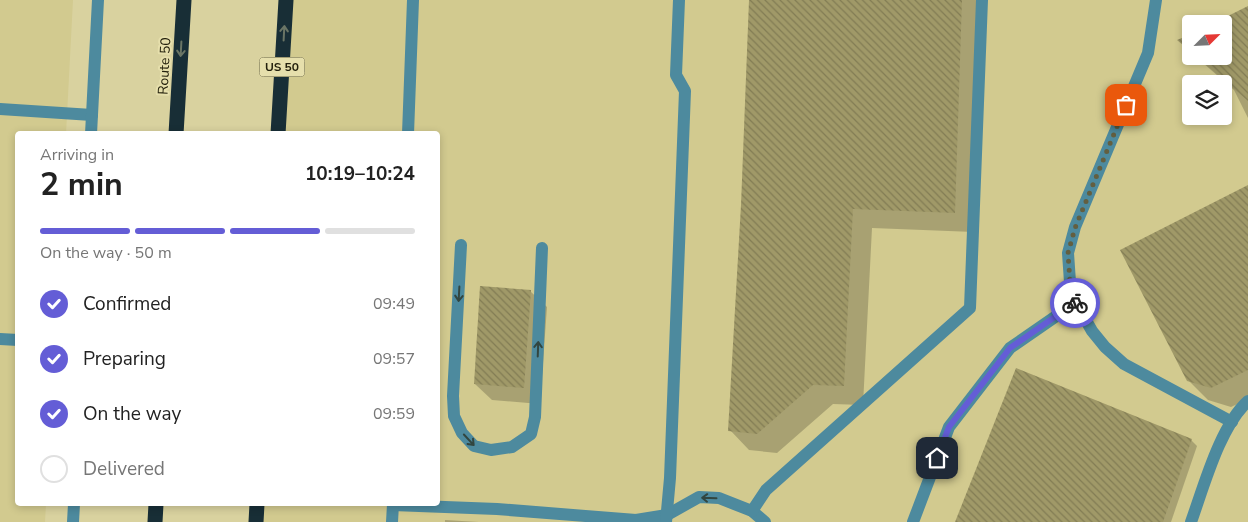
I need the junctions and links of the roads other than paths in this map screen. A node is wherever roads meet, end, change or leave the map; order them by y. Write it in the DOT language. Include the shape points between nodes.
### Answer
graph roads {
  1 [pos="98,0"];
  2 [pos="184,0"];
  3 [pos="286,0"];
  4 [pos="413,0"];
  5 [pos="679,0"];
  6 [pos="982,0"];
  7 [pos="1156,0"];
  8 [pos="0,109"];
  9 [pos="92,115"];
  10 [pos="91,131"];
  11 [pos="176,131"];
  12 [pos="278,131"];
  13 [pos="408,131"];
  14 [pos="461,246"];
  15 [pos="542,248"];
  16 [pos="1078,301"];
  17 [pos="0,339"];
  18 [pos="15,340"];
  19 [pos="1248,401"];
  20 [pos="1232,422"];
  21 [pos="74,506"];
  22 [pos="156,506"];
  23 [pos="257,506"];
  24 [pos="392,506"];
  25 [pos="434,506"];
  26 [pos="752,511"];
  27 [pos="666,519"];
  28 [pos="73,522"];
  29 [pos="155,522"];
  30 [pos="256,522"];
  31 [pos="392,522"];
  32 [pos="680,522"];
  33 [pos="765,522"];
  34 [pos="913,522"];
  35 [pos="1191,522"];
  1 -- 9 [label="street"];
  2 -- 11 [label="highway, Route 50, one-way"];
  12 -- 3 [label="highway, US 50, one-way"];
  4 -- 13 [label="street"];
  5 -- 27 [label="street" via="676,75 685,91 684,165"];
  6 -- 26 [label="street" via="970,308 766,490"];
  7 -- 16 [label="street" via="1148,53 1075,228 1068,253 1070,282"];
  8 -- 9 [label="street"];
  9 -- 10 [label="street"];
  14 -- 15 [label="street, one-way" via="454,416 462,433 474,446 491,450 512,447 530,434 535,417"];
  16 -- 20 [label="street" via="1092,331 1124,364"];
  16 -- 34 [label="street" via="1010,348 949,427"];
  17 -- 18 [label="street"];
  19 -- 20 [label="street"];
  20 -- 35 [label="street"];
  21 -- 28 [label="street"];
  22 -- 29 [label="highway"];
  23 -- 30 [label="highway"];
  24 -- 31 [label="street"];
  25 -- 27 [label="street" via="636,520"];
  26 -- 27 [label="street, one-way" via="718,498 699,497"];
  26 -- 33 [label="street"];
  27 -- 32 [label="street"];
}
